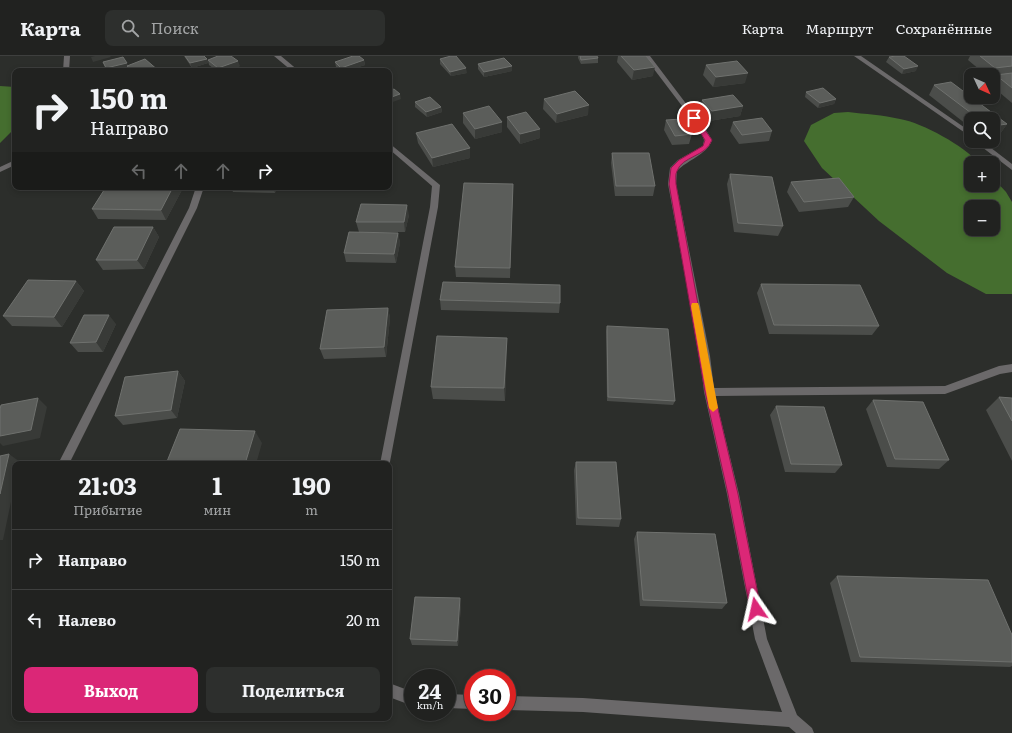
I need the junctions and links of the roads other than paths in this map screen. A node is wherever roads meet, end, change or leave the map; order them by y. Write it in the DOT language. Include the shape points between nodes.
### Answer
graph roads {
  1 [pos="67,56"];
  2 [pos="276,56"];
  3 [pos="647,56"];
  4 [pos="857,56"];
  5 [pos="66,68"];
  6 [pos="292,68"];
  7 [pos="964,130"];
  8 [pos="392,148"];
  9 [pos="987,148"];
  10 [pos="12,164"];
  11 [pos="1012,168"];
  12 [pos="0,170"];
  13 [pos="200,190"];
  14 [pos="1012,368"];
  15 [pos="710,392"];
  16 [pos="65,461"];
  17 [pos="387,461"];
  18 [pos="392,691"];
  19 [pos="404,696"];
  20 [pos="516,703"];
  21 [pos="792,720"];
  22 [pos="807,733"];
  1 -- 5 [label="street"];
  2 -- 6 [label="street"];
  3 -- 15 [label="street" via="704,131 708,140 706,147 681,162 674,170 672,184"];
  4 -- 7 [label="street"];
  8 -- 17 [label="street" via="436,185"];
  9 -- 11 [label="street"];
  10 -- 12 [label="street"];
  13 -- 16 [label="street" via="194,208"];
  14 -- 15 [label="street" via="999,370 945,390"];
  15 -- 21 [label="street" via="761,639"];
  18 -- 19 [label="street"];
  20 -- 21 [label="street" via="583,705"];
  21 -- 22 [label="street"];
}
